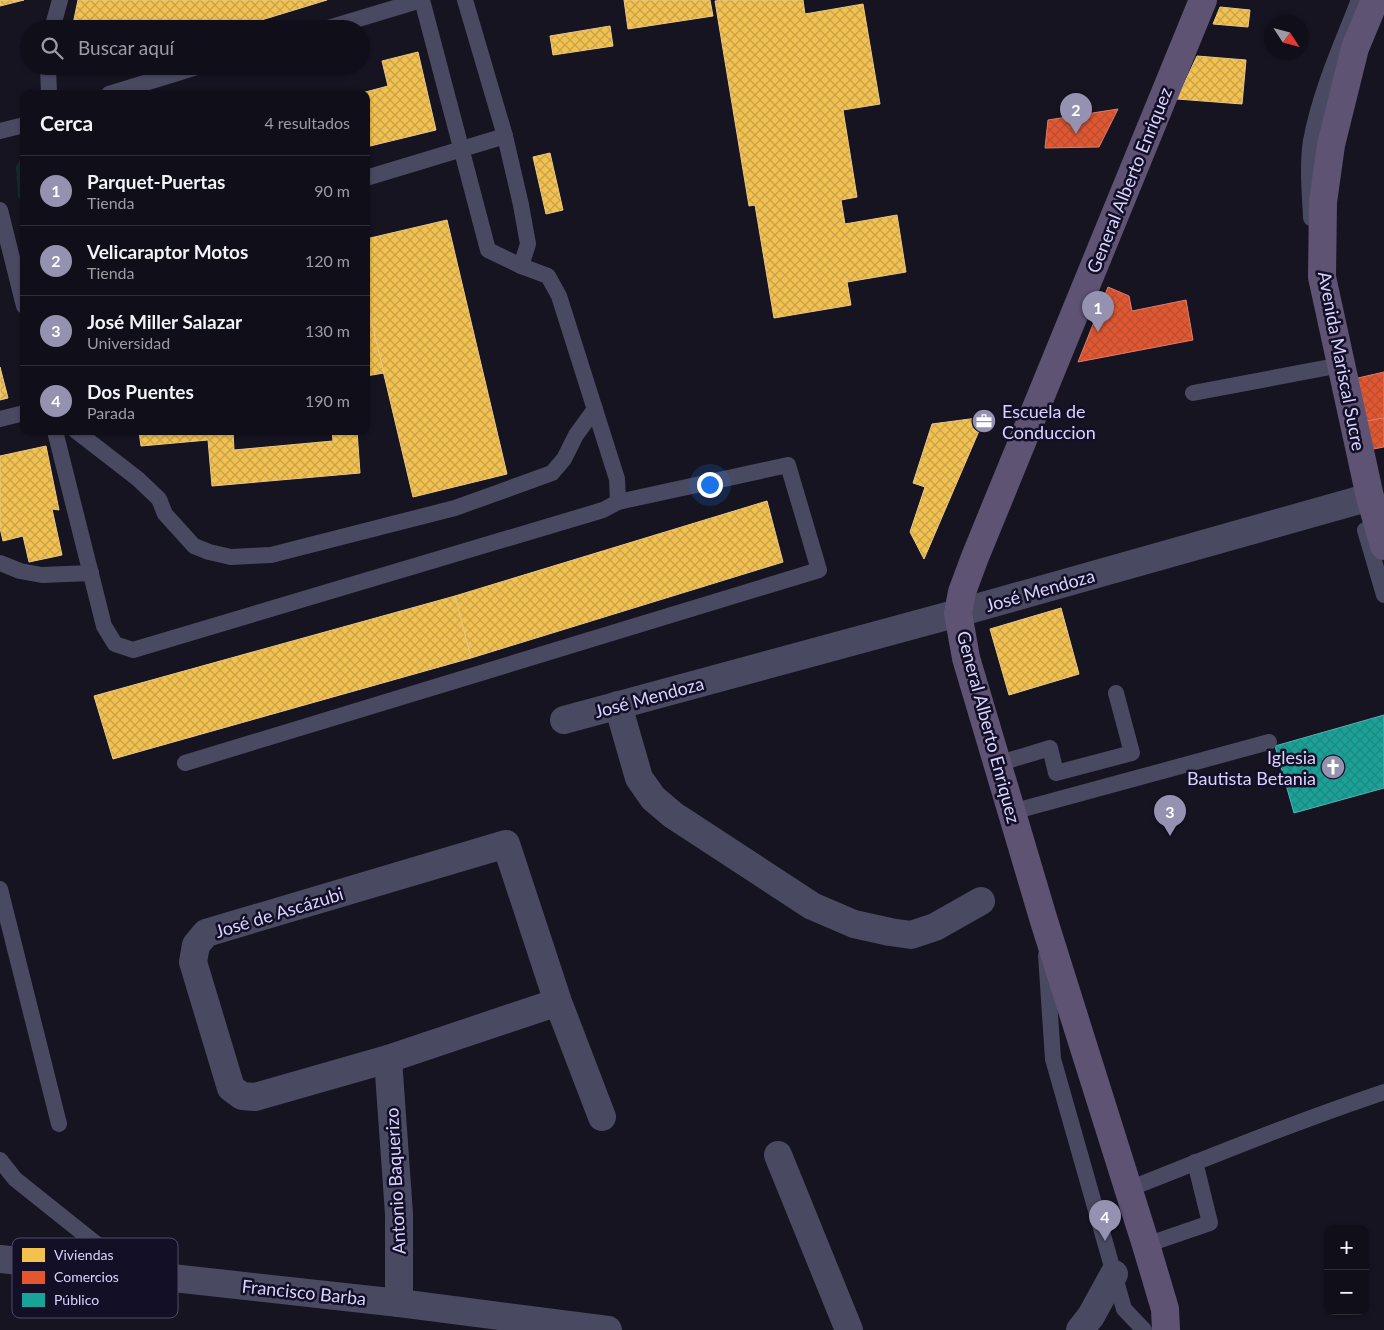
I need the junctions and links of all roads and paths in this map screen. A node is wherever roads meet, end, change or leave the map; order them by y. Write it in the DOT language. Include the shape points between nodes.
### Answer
graph roads {
  1 [pos="60,0"];
  2 [pos="422,0"];
  3 [pos="465,0"];
  4 [pos="1203,0"];
  5 [pos="1359,0"];
  6 [pos="1375,0"];
  7 [pos="54,20"];
  8 [pos="355,20"];
  9 [pos="48,75"];
  10 [pos="171,75"];
  11 [pos="49,90"];
  12 [pos="122,90"];
  13 [pos="20,126"];
  14 [pos="0,131"];
  15 [pos="505,136"];
  16 [pos="462,149"];
  17 [pos="370,177"];
  18 [pos="0,210"];
  19 [pos="521,266"];
  20 [pos="20,290"];
  21 [pos="1336,366"];
  22 [pos="1193,393"];
  23 [pos="595,409"];
  24 [pos="20,414"];
  25 [pos="0,419"];
  26 [pos="56,435"];
  27 [pos="81,435"];
  28 [pos="1364,498"];
  29 [pos="618,502"];
  30 [pos="1384,546"];
  31 [pos="0,563"];
  32 [pos="91,573"];
  33 [pos="1384,595"];
  34 [pos="958,613"];
  35 [pos="1116,693"];
  36 [pos="618,705"];
  37 [pos="564,720"];
  38 [pos="1269,742"];
  39 [pos="185,763"];
  40 [pos="997,764"];
  41 [pos="1012,812"];
  42 [pos="0,889"];
  43 [pos="981,901"];
  44 [pos="1044,921"];
  45 [pos="4,924"];
  46 [pos="558,1002"];
  47 [pos="388,1059"];
  48 [pos="1384,1092"];
  49 [pos="602,1117"];
  50 [pos="59,1124"];
  51 [pos="778,1155"];
  52 [pos="0,1160"];
  53 [pos="1195,1162"];
  54 [pos="1129,1189"];
  55 [pos="88,1238"];
  56 [pos="1146,1245"];
  57 [pos="1114,1274"];
  58 [pos="178,1278"];
  59 [pos="399,1303"];
  60 [pos="608,1330"];
  61 [pos="849,1330"];
  62 [pos="1080,1330"];
  63 [pos="1144,1330"];
  64 [pos="1166,1330"];
  1 -- 7 [label="lane"];
  2 -- 8 [label="lane"];
  2 -- 16 [label="lane"];
  3 -- 15 [label="lane"];
  4 -- 34 [label="main road, General Alberto Enriquez" via="975,558"];
  5 -- 21 [label="lane" via="1324,90 1311,142 1309,185 1314,275"];
  6 -- 21 [label="main road, Avenida Mariscal Sucre" via="1355,48 1331,144 1322,202 1322,277"];
  9 -- 11 [label="lane"];
  10 -- 12 [label="lane"];
  13 -- 14 [label="lane"];
  15 -- 16 [label="lane"];
  15 -- 19 [label="lane" via="528,244"];
  16 -- 17 [label="lane"];
  16 -- 19 [label="lane" via="488,250"];
  18 -- 20 [label="lane"];
  19 -- 23 [label="lane" via="548,276 559,296"];
  21 -- 22 [label="lane"];
  21 -- 28 [label="main road, Avenida Mariscal Sucre"];
  23 -- 27 [label="lane" via="552,473 455,508 270,555 231,558 194,546 165,514 160,499"];
  23 -- 29 [label="lane" via="617,479"];
  24 -- 25 [label="lane"];
  26 -- 32 [label="lane"];
  28 -- 30 [label="main road, Avenida Mariscal Sucre"];
  28 -- 33 [label="lane"];
  28 -- 34 [label="street, José Mendoza"];
  29 -- 32 [label="lane" via="602,510 133,650 115,644 104,626"];
  29 -- 39 [label="lane" via="788,465 819,570"];
  31 -- 32 [label="lane" via="42,575"];
  34 -- 36 [label="street, José Mendoza"];
  34 -- 40 [label="main road, General Alberto Enriquez" via="966,658"];
  35 -- 40 [label="lane" via="1132,753 1056,773 1050,748"];
  36 -- 37 [label="street, José Mendoza"];
  36 -- 43 [label="street" via="639,778 653,798 672,815 812,906 854,924 911,935 935,927"];
  38 -- 41 [label="lane"];
  40 -- 41 [label="main road, General Alberto Enriquez"];
  41 -- 44 [label="main road, General Alberto Enriquez"];
  42 -- 45 [label="lane"];
  44 -- 54 [label="main road, General Alberto Enriquez"];
  44 -- 57 [label="lane" via="1053,1059"];
  45 -- 50 [label="lane"];
  46 -- 47 [label="street, José de Ascázubi"];
  46 -- 47 [label="street, José de Ascázubi" via="506,844 206,933 196,945 193,962 232,1088 242,1096 254,1097"];
  46 -- 49 [label="street, José de Ascázubi"];
  47 -- 59 [label="street, Antonio Baquerizo" via="399,1214"];
  48 -- 53 [label="lane"];
  51 -- 61 [label="street"];
  52 -- 55 [label="lane" via="15,1179"];
  53 -- 54 [label="lane"];
  53 -- 56 [label="lane" via="1210,1223"];
  54 -- 56 [label="main road, General Alberto Enriquez"];
  56 -- 64 [label="main road, General Alberto Enriquez" via="1165,1309"];
  57 -- 62 [label="street" via="1092,1316"];
  57 -- 63 [label="lane" via="1124,1309"];
  58 -- 59 [label="street, Francisco Barba"];
  59 -- 60 [label="street, Francisco Barba"];
}
